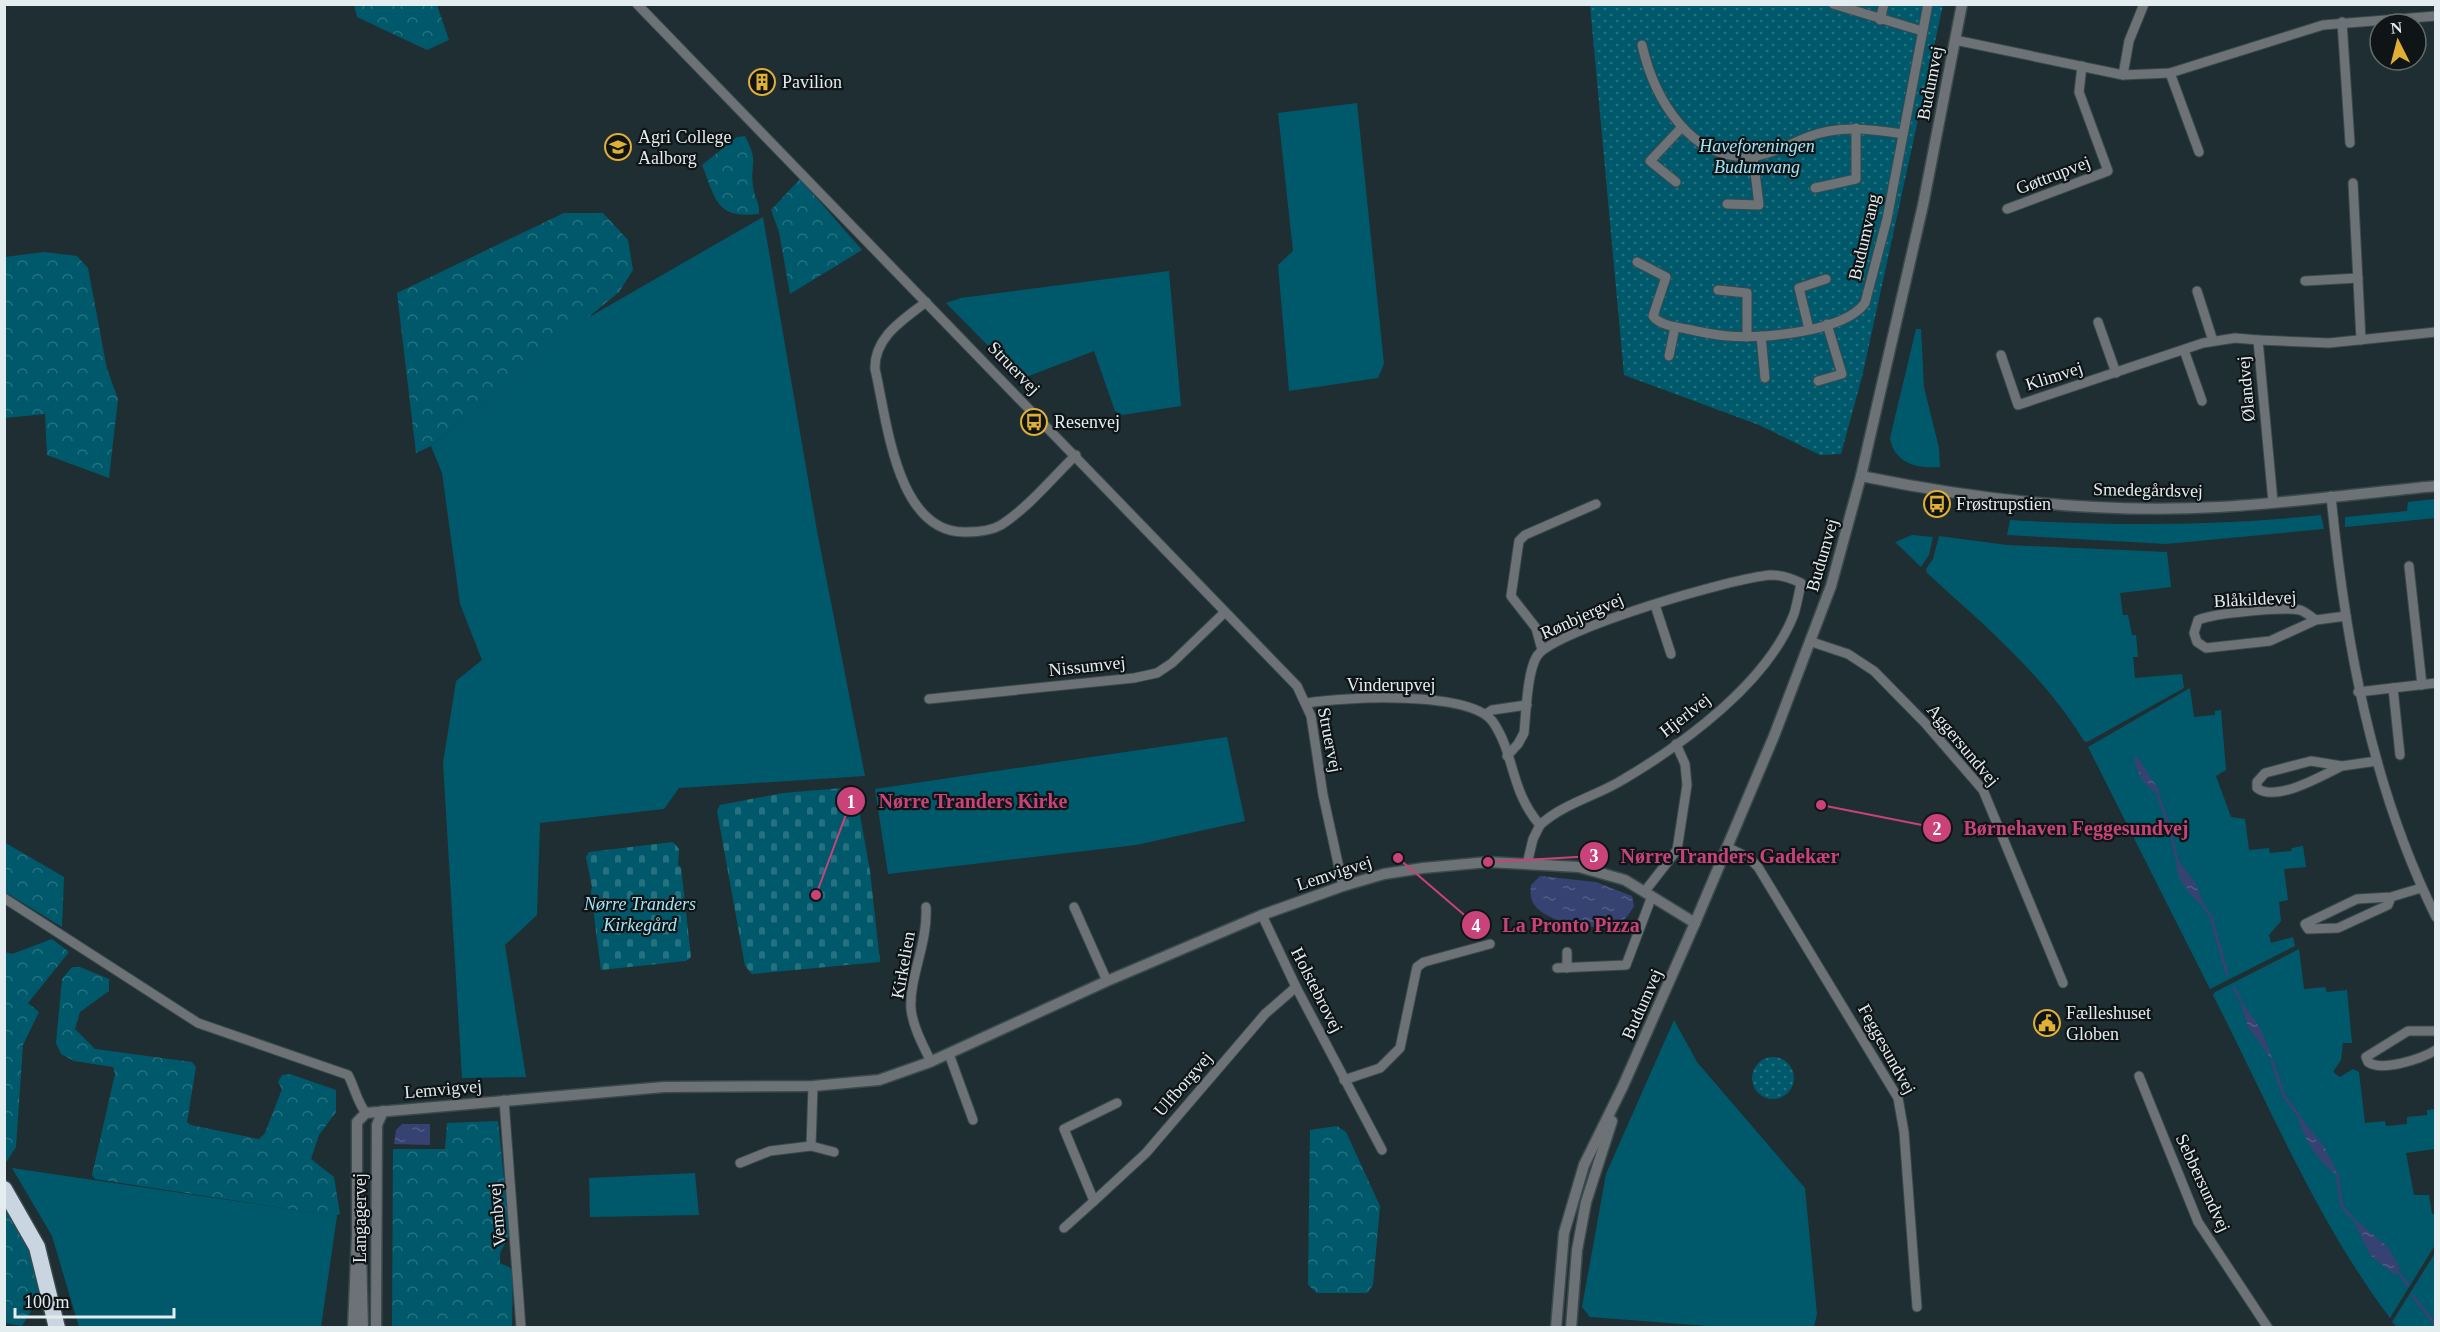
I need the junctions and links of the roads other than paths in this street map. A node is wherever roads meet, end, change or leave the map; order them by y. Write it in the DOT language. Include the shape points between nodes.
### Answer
graph roads {
  1 [pos="637,4"];
  2 [pos="1833,4"];
  3 [pos="1884,4"];
  4 [pos="1928,4"];
  5 [pos="1962,4"];
  6 [pos="2144,4"];
  7 [pos="2436,16"];
  8 [pos="1880,20"];
  9 [pos="2342,22"];
  10 [pos="1922,31"];
  11 [pos="1955,40"];
  12 [pos="1642,45"];
  13 [pos="2082,66"];
  14 [pos="2170,73"];
  15 [pos="2123,75"];
  16 [pos="1682,127"];
  17 [pos="1856,128"];
  18 [pos="1903,134"];
  19 [pos="2350,143"];
  20 [pos="2199,152"];
  21 [pos="1753,156"];
  22 [pos="1676,182"];
  23 [pos="2353,183"];
  24 [pos="1815,188"];
  25 [pos="1727,204"];
  26 [pos="2007,209"];
  27 [pos="1637,262"];
  28 [pos="2358,278"];
  29 [pos="1826,279"];
  30 [pos="2305,281"];
  31 [pos="1718,290"];
  32 [pos="2197,291"];
  33 [pos="926,302"];
  34 [pos="2098,322"];
  35 [pos="1827,324"];
  36 [pos="1676,327"];
  37 [pos="1809,329"];
  38 [pos="2436,332"];
  39 [pos="1761,336"];
  40 [pos="1747,337"];
  41 [pos="2258,340"];
  42 [pos="2361,340"];
  43 [pos="2213,341"];
  44 [pos="2184,350"];
  45 [pos="2001,355"];
  46 [pos="1669,356"];
  47 [pos="2116,373"];
  48 [pos="1765,378"];
  49 [pos="1818,381"];
  50 [pos="2202,401"];
  51 [pos="1076,455"];
  52 [pos="1861,476"];
  53 [pos="2436,486"];
  54 [pos="2331,496"];
  55 [pos="2273,502"];
  56 [pos="1596,504"];
  57 [pos="2409,567"];
  58 [pos="1802,583"];
  59 [pos="1655,605"];
  60 [pos="1225,612"];
  61 [pos="2346,616"];
  62 [pos="2316,620"];
  63 [pos="1812,642"];
  64 [pos="1542,650"];
  65 [pos="1671,654"];
  66 [pos="2436,683"];
  67 [pos="2422,685"];
  68 [pos="2393,688"];
  69 [pos="2358,692"];
  70 [pos="929,699"];
  71 [pos="1307,703"];
  72 [pos="1527,705"];
  73 [pos="1486,714"];
  74 [pos="1676,744"];
  75 [pos="2400,755"];
  76 [pos="1507,756"];
  77 [pos="2377,761"];
  78 [pos="2342,766"];
  79 [pos="1540,825"];
  80 [pos="1727,847"];
  81 [pos="1527,864"];
  82 [pos="1343,886"];
  83 [pos="2421,888"];
  84 [pos="1648,893"];
  85 [pos="2391,897"];
  86 [pos="4,898"];
  87 [pos="926,907"];
  88 [pos="1074,907"];
  89 [pos="1262,915"];
  90 [pos="2436,917"];
  91 [pos="1695,922"];
  92 [pos="1490,944"];
  93 [pos="1566,952"];
  94 [pos="1107,981"];
  95 [pos="2063,983"];
  96 [pos="1296,987"];
  97 [pos="2436,1031"];
  98 [pos="2436,1050"];
  99 [pos="949,1054"];
  100 [pos="931,1062"];
  101 [pos="2139,1076"];
  102 [pos="1344,1080"];
  103 [pos="813,1086"];
  104 [pos="1623,1086"];
  105 [pos="504,1100"];
  106 [pos="1117,1102"];
  107 [pos="383,1110"];
  108 [pos="366,1113"];
  109 [pos="973,1120"];
  110 [pos="811,1146"];
  111 [pos="1382,1150"];
  112 [pos="834,1152"];
  113 [pos="740,1163"];
  114 [pos="4,1189"];
  115 [pos="1094,1201"];
  116 [pos="1064,1228"];
  117 [pos="357,1234"];
  118 [pos="1917,1307"];
  119 [pos="57,1328"];
  120 [pos="353,1328"];
  121 [pos="363,1328"];
  122 [pos="376,1328"];
  123 [pos="521,1328"];
  124 [pos="1556,1328"];
  125 [pos="1571,1328"];
  126 [pos="2268,1328"];
  1 -- 33 [label="street, Struervej"];
  2 -- 8 [label="street"];
  3 -- 8 [label="street"];
  4 -- 10 [label="street, Budumvang"];
  5 -- 11 [label="street, Budumvej"];
  6 -- 15 [label="street" via="2129,40"];
  7 -- 9 [label="street"];
  8 -- 10 [label="street"];
  9 -- 14 [label="street"];
  9 -- 19 [label="street"];
  10 -- 18 [label="street, Budumvang"];
  11 -- 13 [label="street"];
  11 -- 52 [label="street, Budumvej" via="1923,205"];
  12 -- 16 [label="street" via="1653,85 1665,108"];
  13 -- 15 [label="street"];
  13 -- 26 [label="street, Gøttrupvej" via="2079,92 2109,171"];
  14 -- 15 [label="street"];
  14 -- 20 [label="street"];
  16 -- 21 [label="street" via="1717,150"];
  16 -- 22 [label="street" via="1650,161"];
  17 -- 18 [label="street"];
  17 -- 21 [label="street" via="1809,136"];
  17 -- 24 [label="street, Budumvang" via="1856,179"];
  18 -- 35 [label="street, Budumvang" via="1887,219 1865,303 1860,310"];
  21 -- 25 [label="street" via="1759,205"];
  23 -- 28 [label="street"];
  27 -- 36 [label="street, Budumvang" via="1666,277 1653,316"];
  28 -- 30 [label="street"];
  28 -- 42 [label="street"];
  29 -- 37 [label="street, Budumvang" via="1799,288"];
  31 -- 40 [label="street" via="1747,293"];
  32 -- 43 [label="street"];
  33 -- 51 [label="street, Struervej"];
  33 -- 51 [label="street" via="886,336 875,355 901,477 922,514 938,527 957,532 992,529"];
  34 -- 47 [label="street"];
  35 -- 37 [label="street, Budumvang"];
  35 -- 49 [label="street" via="1842,374"];
  36 -- 40 [label="street, Budumvang"];
  36 -- 46 [label="street"];
  37 -- 39 [label="street, Budumvang"];
  38 -- 42 [label="street, Ølandvej"];
  39 -- 40 [label="street, Budumvang"];
  39 -- 48 [label="street"];
  41 -- 42 [label="street, Ølandvej" via="2304,344"];
  41 -- 43 [label="street, Klimvej"];
  41 -- 55 [label="street, Ølandvej"];
  43 -- 44 [label="street, Klimvej"];
  44 -- 47 [label="street, Klimvej"];
  44 -- 50 [label="street"];
  45 -- 47 [label="street, Klimvej" via="2018,405"];
  51 -- 60 [label="street, Struervej"];
  52 -- 55 [label="street, Smedegårdsvej" via="1965,495 2118,508"];
  52 -- 63 [label="street, Budumvej"];
  53 -- 54 [label="street, Smedegårdsvej"];
  54 -- 55 [label="street, Smedegårdsvej"];
  54 -- 61 [label="street"];
  56 -- 64 [label="street" via="1519,541 1511,596 1536,628"];
  57 -- 67 [label="street"];
  58 -- 59 [label="street, Rønbjergvej" via="1788,576 1770,575"];
  58 -- 74 [label="street, Hjerlvej" via="1794,614 1767,660 1726,704"];
  59 -- 64 [label="street, Rønbjergvej"];
  59 -- 65 [label="street"];
  60 -- 70 [label="street, Nissumvej" via="1157,673"];
  60 -- 71 [label="street, Struervej" via="1297,686"];
  61 -- 62 [label="street, Blåkildevej"];
  61 -- 69 [label="street"];
  62 -- 62 [label="street, Blåkildevej" via="2301,610 2242,613 2205,617 2198,620 2194,633 2197,642 2206,648 2270,641"];
  63 -- 80 [label="street, Budumvej"];
  63 -- 95 [label="street, Aggersundvej" via="1848,654 1874,671 1983,790"];
  64 -- 72 [label="street, Rønbjergvej" via="1534,663"];
  66 -- 67 [label="street"];
  67 -- 68 [label="street"];
  68 -- 69 [label="street"];
  68 -- 75 [label="street"];
  69 -- 77 [label="street"];
  71 -- 73 [label="street, Vinderupvej" via="1407,698 1452,703"];
  71 -- 82 [label="street, Struervej"];
  72 -- 73 [label="street"];
  72 -- 76 [label="street, Rønbjergvej" via="1524,733"];
  73 -- 76 [label="street" via="1494,723"];
  74 -- 79 [label="street, Hjerlvej" via="1625,779 1552,815"];
  74 -- 84 [label="street" via="1685,764 1687,785 1677,850"];
  76 -- 79 [label="street" via="1520,797"];
  77 -- 78 [label="street"];
  77 -- 83 [label="street"];
  78 -- 78 [label="street" via="2311,761 2275,769 2261,776 2258,788 2265,793 2285,791"];
  79 -- 81 [label="street"];
  80 -- 91 [label="street, Budumvej"];
  80 -- 118 [label="street, Feggesundvej" via="1758,867 1899,1098"];
  81 -- 82 [label="street, Lemvigvej" via="1488,862 1423,868"];
  81 -- 84 [label="street, Lemvigvej" via="1579,867 1625,880"];
  82 -- 89 [label="street, Lemvigvej"];
  83 -- 85 [label="street"];
  83 -- 90 [label="street"];
  84 -- 91 [label="street, Lemvigvej"];
  84 -- 93 [label="street" via="1626,965 1562,968"];
  85 -- 85 [label="street" via="2357,899 2305,924 2308,929 2338,928 2388,905"];
  86 -- 108 [label="street" via="198,1023 348,1075"];
  87 -- 100 [label="street, Kirkelien" via="926,935 911,1003 913,1020"];
  88 -- 94 [label="street"];
  89 -- 94 [label="street, Lemvigvej"];
  89 -- 96 [label="street, Holstebrovej"];
  91 -- 104 [label="street, Budumvej"];
  92 -- 102 [label="street" via="1417,967 1400,1048 1380,1068"];
  94 -- 99 [label="street, Lemvigvej"];
  96 -- 102 [label="street, Holstebrovej"];
  96 -- 115 [label="street, Ulfborgvej" via="1265,1014 1146,1154"];
  97 -- 98 [label="street" via="2409,1031 2366,1057 2376,1066 2407,1062"];
  99 -- 100 [label="street, Lemvigvej"];
  99 -- 109 [label="street"];
  100 -- 103 [label="street, Lemvigvej" via="879,1080"];
  101 -- 126 [label="street, Sebbersundvej" via="2198,1222"];
  102 -- 111 [label="street, Holstebrovej"];
  103 -- 105 [label="street, Lemvigvej" via="664,1087"];
  103 -- 110 [label="street"];
  104 -- 124 [label="street, Budumvej" via="1570,1204"];
  104 -- 125 [label="street, Budumvej" via="1586,1202 1577,1250"];
  105 -- 107 [label="street, Lemvigvej"];
  105 -- 123 [label="street, Vembvej"];
  106 -- 115 [label="street" via="1064,1129"];
  107 -- 108 [label="street, Lemvigvej"];
  107 -- 122 [label="street, Langagervej" via="377,1125"];
  108 -- 117 [label="street, Langagervej" via="357,1122"];
  110 -- 112 [label="street"];
  110 -- 113 [label="street" via="770,1150"];
  114 -- 119 [label="highway" via="37,1246"];
  115 -- 116 [label="street, Ulfborgvej"];
  117 -- 120 [label="street, Langagervej"];
  117 -- 121 [label="street, Langagervej" via="363,1256"];
}
